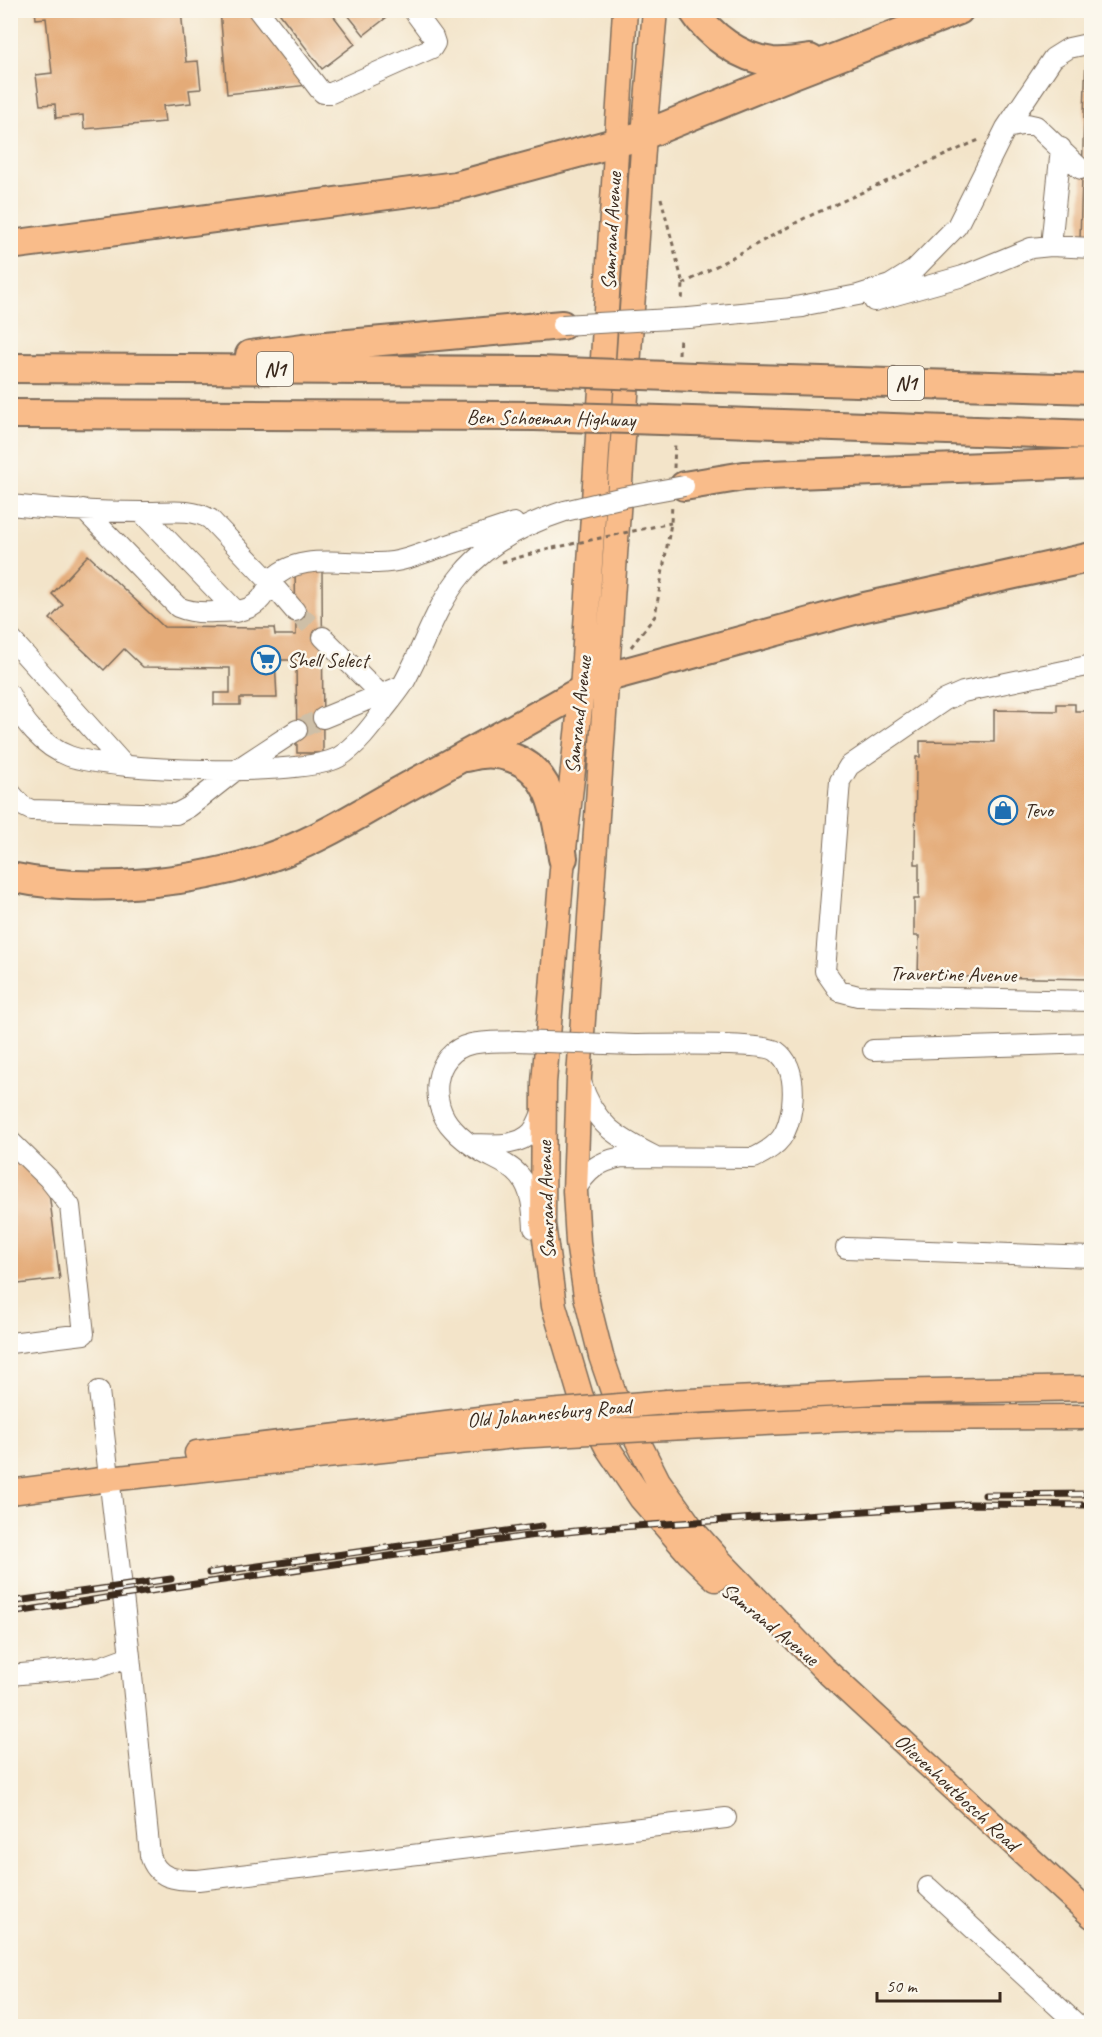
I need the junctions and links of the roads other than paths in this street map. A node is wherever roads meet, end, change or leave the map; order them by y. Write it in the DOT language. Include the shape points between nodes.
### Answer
graph roads {
  1 [pos="258,10"];
  2 [pos="413,10"];
  3 [pos="625,10"];
  4 [pos="655,10"];
  5 [pos="693,10"];
  6 [pos="959,10"];
  7 [pos="1092,44"];
  8 [pos="848,53"];
  9 [pos="1006,128"];
  10 [pos="644,135"];
  11 [pos="616,144"];
  12 [pos="1061,148"];
  13 [pos="1081,169"];
  14 [pos="10,245"];
  15 [pos="1051,246"];
  16 [pos="1092,248"];
  17 [pos="790,308"];
  18 [pos="562,325"];
  19 [pos="10,368"];
  20 [pos="153,369"];
  21 [pos="1092,389"];
  22 [pos="10,414"];
  23 [pos="1092,435"];
  24 [pos="1092,463"];
  25 [pos="684,486"];
  26 [pos="10,506"];
  27 [pos="83,509"];
  28 [pos="564,511"];
  29 [pos="141,512"];
  30 [pos="1092,556"];
  31 [pos="270,582"];
  32 [pos="296,611"];
  33 [pos="237,612"];
  34 [pos="323,637"];
  35 [pos="10,638"];
  36 [pos="1092,665"];
  37 [pos="608,677"];
  38 [pos="402,686"];
  39 [pos="582,690"];
  40 [pos="10,695"];
  41 [pos="382,696"];
  42 [pos="323,718"];
  43 [pos="297,730"];
  44 [pos="451,762"];
  45 [pos="125,766"];
  46 [pos="236,770"];
  47 [pos="10,792"];
  48 [pos="563,858"];
  49 [pos="10,878"];
  50 [pos="1092,1001"];
  51 [pos="1092,1043"];
  52 [pos="873,1050"];
  53 [pos="579,1077"];
  54 [pos="543,1110"];
  55 [pos="10,1141"];
  56 [pos="471,1144"];
  57 [pos="659,1159"];
  58 [pos="575,1191"];
  59 [pos="846,1248"];
  60 [pos="1092,1257"];
  61 [pos="554,1306"];
  62 [pos="10,1343"];
  63 [pos="1092,1388"];
  64 [pos="99,1391"];
  65 [pos="1092,1417"];
  66 [pos="514,1426"];
  67 [pos="108,1472"];
  68 [pos="10,1479"];
  69 [pos="10,1492"];
  70 [pos="130,1656"];
  71 [pos="823,1668"];
  72 [pos="10,1675"];
  73 [pos="726,1818"];
  74 [pos="928,1887"];
  75 [pos="1092,1916"];
  76 [pos="1079,2026"];
  1 -- 2 [label="street" via="319,90 327,94 432,48 433,37"];
  3 -- 11 [label="main road, Samrand Avenue"];
  4 -- 10 [label="main road, Samrand Avenue"];
  5 -- 8 [label="highway" via="718,38 736,50 770,62"];
  6 -- 8 [label="highway"];
  7 -- 9 [label="street" via="1069,48 1053,58"];
  8 -- 10 [label="highway"];
  9 -- 12 [label="street" via="1036,126"];
  9 -- 17 [label="street" via="957,226 914,270 890,285 858,295"];
  10 -- 11 [label="highway"];
  10 -- 37 [label="main road, Samrand Avenue"];
  11 -- 14 [label="highway" via="456,186"];
  11 -- 39 [label="main road, Samrand Avenue"];
  12 -- 13 [label="street"];
  12 -- 15 [label="street"];
  15 -- 16 [label="street"];
  15 -- 17 [label="street" via="1031,248 963,276 876,301"];
  17 -- 18 [label="street, bridge"];
  18 -- 20 [label="highway" via="303,348"];
  19 -- 20 [label="highway, N1"];
  20 -- 21 [label="highway, N1, bridge" via="539,371"];
  22 -- 23 [label="highway, Ben Schoeman Highway / N1, bridge" via="535,416"];
  24 -- 25 [label="highway" via="744,476"];
  25 -- 28 [label="street, bridge"];
  26 -- 27 [label="street"];
  27 -- 29 [label="street"];
  27 -- 33 [label="street" via="178,607 195,613"];
  28 -- 31 [label="street" via="392,562 300,564 278,573"];
  28 -- 38 [label="street" via="503,539 462,573"];
  29 -- 31 [label="street" via="202,514"];
  29 -- 33 [label="street"];
  30 -- 37 [label="highway" via="865,607"];
  31 -- 32 [label="street"];
  31 -- 33 [label="street" via="257,603"];
  34 -- 41 [label="street"];
  35 -- 45 [label="street"];
  36 -- 50 [label="street, Travertine Avenue" via="963,692 945,700 849,766 840,781 825,971 839,991 858,996"];
  37 -- 39 [label="highway"];
  37 -- 53 [label="main road, Samrand Avenue"];
  38 -- 41 [label="street"];
  38 -- 46 [label="street" via="362,736 338,757 295,767"];
  39 -- 44 [label="highway"];
  39 -- 48 [label="main road, Samrand Avenue"];
  40 -- 45 [label="street" via="23,719 50,745 90,762"];
  41 -- 42 [label="street"];
  43 -- 46 [label="street"];
  44 -- 48 [label="highway" via="480,753 502,754 522,761 548,791"];
  44 -- 49 [label="highway" via="323,834 238,867 123,885"];
  45 -- 46 [label="street"];
  46 -- 47 [label="street" via="182,812 165,815 31,810"];
  48 -- 54 [label="main road, Samrand Avenue"];
  51 -- 52 [label="street"];
  53 -- 57 [label="street" via="594,1113 603,1124 621,1140"];
  53 -- 58 [label="main road, Samrand Avenue"];
  54 -- 56 [label="street" via="532,1132 517,1142"];
  54 -- 61 [label="main road, Samrand Avenue" via="543,1224"];
  55 -- 62 [label="street" via="70,1206 84,1334"];
  56 -- 57 [label="street, bridge" via="452,1129 441,1111 437,1094 443,1063 453,1052 470,1044 516,1041 753,1046 776,1051 789,1067 793,1094 786,1133 767,1151 754,1158"];
  56 -- 61 [label="street" via="521,1176 528,1189 536,1244"];
  57 -- 58 [label="street" via="622,1157 604,1161 584,1175"];
  58 -- 71 [label="main road, Samrand Avenue" via="578,1242 601,1356 634,1436 658,1481 695,1533"];
  59 -- 60 [label="street"];
  61 -- 71 [label="main road, Samrand Avenue" via="581,1397 607,1447 641,1498 730,1593"];
  63 -- 66 [label="main road, Old Johannesburg Road, bridge" via="667,1402"];
  64 -- 67 [label="street"];
  65 -- 66 [label="main road, Old Johannesburg Road, bridge" via="865,1418 666,1428"];
  66 -- 67 [label="main road, Old Johannesburg Road"];
  67 -- 68 [label="main road, Old Johannesburg Road"];
  67 -- 69 [label="main road, Old Johannesburg Road"];
  67 -- 70 [label="street"];
  70 -- 72 [label="street" via="100,1667"];
  70 -- 73 [label="street" via="150,1855 153,1866 171,1878 198,1880"];
  71 -- 75 [label="main road, Olievenhoutbosch Road"];
  74 -- 76 [label="street"];
}
